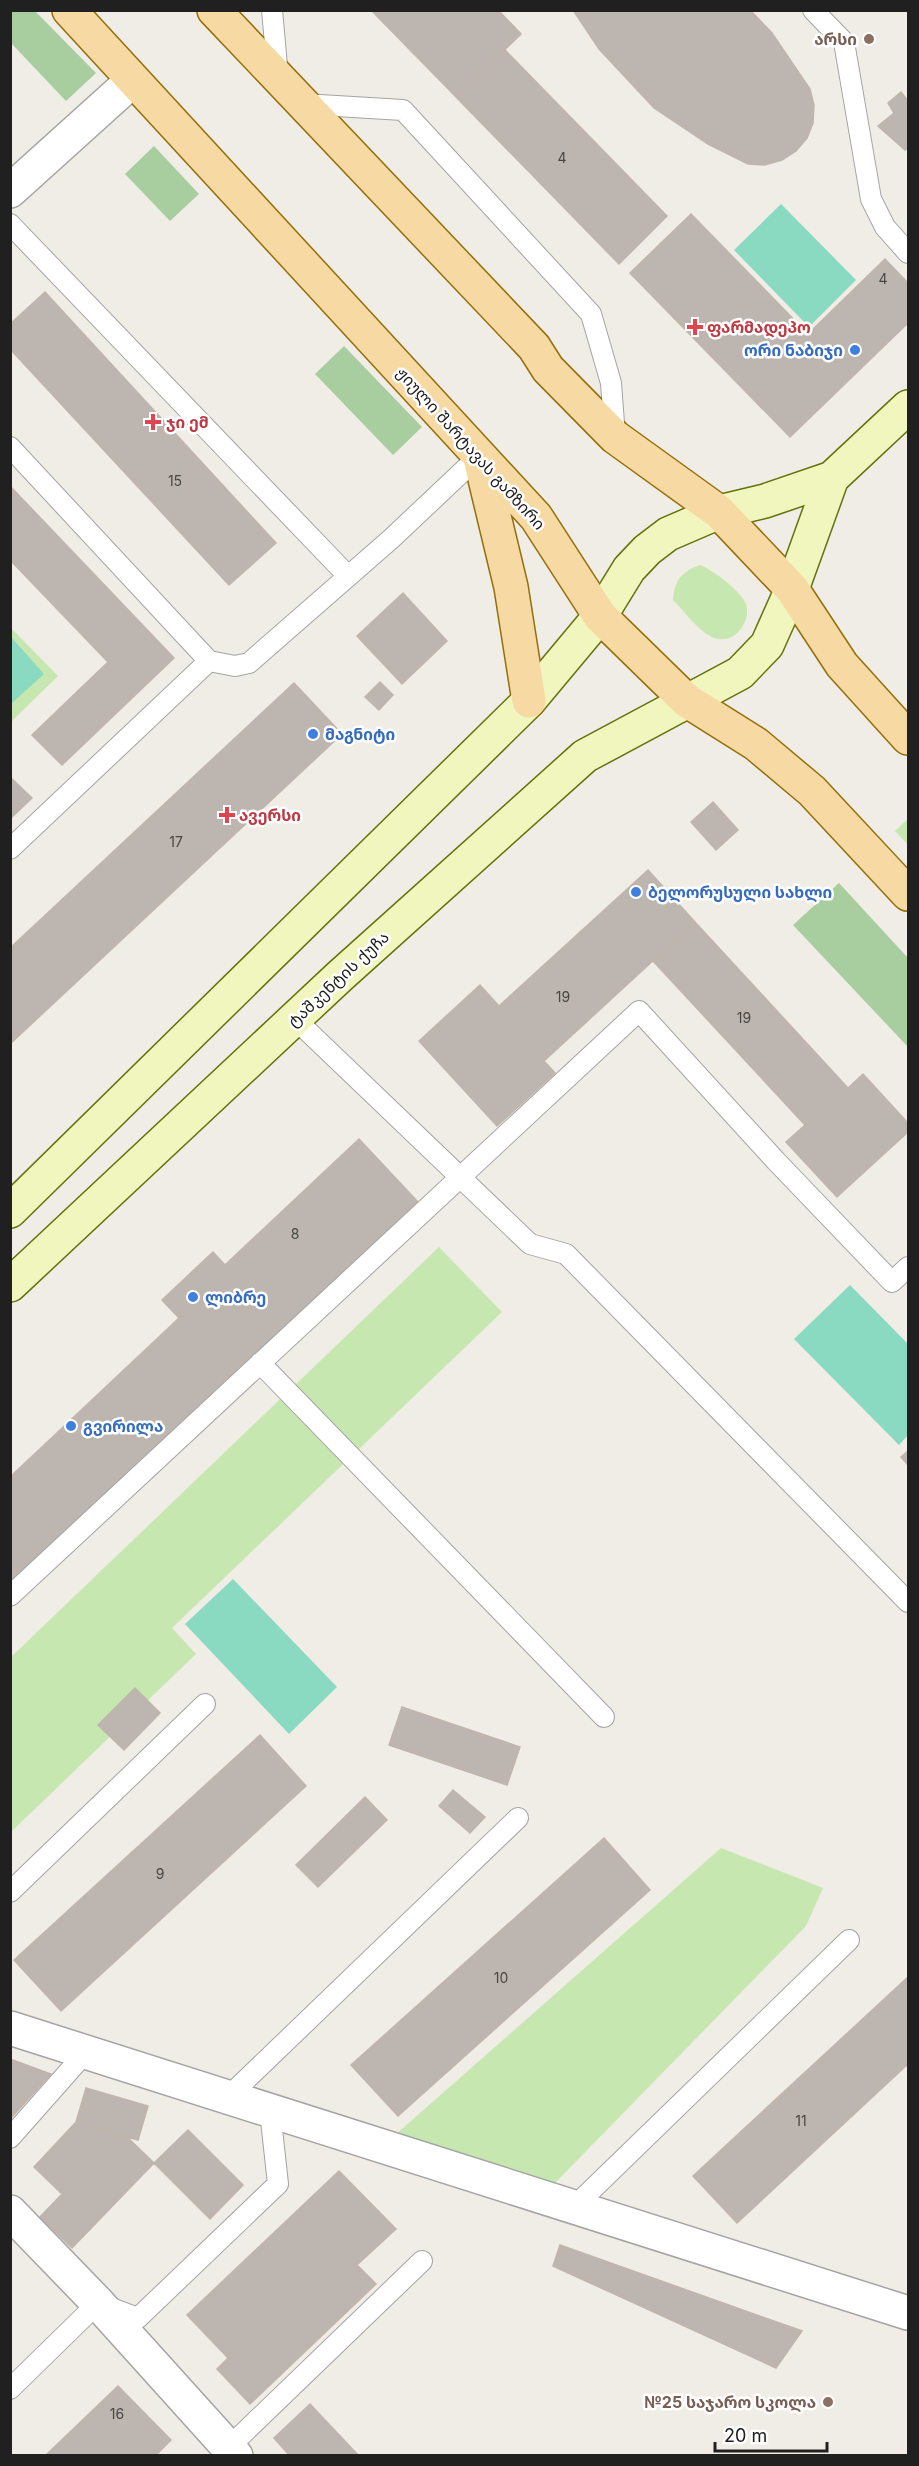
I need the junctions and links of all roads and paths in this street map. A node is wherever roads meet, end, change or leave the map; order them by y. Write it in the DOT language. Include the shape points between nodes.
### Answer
graph roads {
  1 [pos="69,10"];
  2 [pos="214,10"];
  3 [pos="272,10"];
  4 [pos="813,10"];
  5 [pos="278,77"];
  6 [pos="133,80"];
  7 [pos="303,104"];
  8 [pos="10,191"];
  9 [pos="10,224"];
  10 [pos="909,253"];
  11 [pos="909,407"];
  12 [pos="615,437"];
  13 [pos="10,447"];
  14 [pos="479,456"];
  15 [pos="832,478"];
  16 [pos="719,512"];
  17 [pos="348,576"];
  18 [pos="792,589"];
  19 [pos="600,616"];
  20 [pos="209,661"];
  21 [pos="686,700"];
  22 [pos="529,701"];
  23 [pos="909,738"];
  24 [pos="10,849"];
  25 [pos="909,894"];
  26 [pos="295,1019"];
  27 [pos="459,1177"];
  28 [pos="10,1211"];
  29 [pos="909,1267"];
  30 [pos="10,1285"];
  31 [pos="260,1363"];
  32 [pos="10,1596"];
  33 [pos="909,1602"];
  34 [pos="205,1704"];
  35 [pos="604,1717"];
  36 [pos="518,1818"];
  37 [pos="10,1892"];
  38 [pos="849,1941"];
  39 [pos="10,2028"];
  40 [pos="86,2052"];
  41 [pos="228,2097"];
  42 [pos="270,2111"];
  43 [pos="10,2138"];
  44 [pos="574,2207"];
  45 [pos="13,2220"];
  46 [pos="422,2260"];
  47 [pos="98,2303"];
  48 [pos="908,2311"];
  49 [pos="10,2389"];
  50 [pos="232,2452"];
  1 -- 6 [label="main road, ჟიული შარტავას გამზირი"];
  2 -- 5 [label="main road"];
  3 -- 5 [label="lane"];
  4 -- 10 [label="lane" via="844,42 871,199 885,227"];
  5 -- 7 [label="main road"];
  6 -- 8 [label="street"];
  6 -- 14 [label="main road, ჟიული შარტავას გამზირი"];
  7 -- 12 [label="main road"];
  7 -- 12 [label="lane" via="403,110 591,314 611,383"];
  9 -- 17 [label="lane"];
  11 -- 15 [label="main road"];
  12 -- 16 [label="main road"];
  13 -- 20 [label="lane"];
  14 -- 17 [label="lane"];
  14 -- 19 [label="main road, ჟიული შარტავას გამზირი" via="536,517"];
  14 -- 22 [label="main road" via="511,588"];
  15 -- 16 [label="main road"];
  15 -- 18 [label="main road"];
  16 -- 18 [label="main road"];
  16 -- 19 [label="main road" via="668,534 647,550 629,569"];
  17 -- 20 [label="lane" via="249,663 220,665"];
  18 -- 21 [label="main road" via="767,645 740,673"];
  18 -- 23 [label="main road" via="842,664"];
  19 -- 21 [label="main road, ჟიული შარტავას გამზირი"];
  19 -- 22 [label="main road"];
  20 -- 24 [label="lane"];
  21 -- 25 [label="main road, ჟიული შარტავას გამზირი" via="756,744 812,791"];
  21 -- 26 [label="main road, ტაშკენტის ქუჩა" via="585,756"];
  22 -- 28 [label="main road"];
  26 -- 27 [label="lane"];
  26 -- 30 [label="main road, ტაშკენტის ქუჩა"];
  27 -- 29 [label="lane" via="639,1011 892,1282"];
  27 -- 31 [label="lane"];
  27 -- 33 [label="lane" via="530,1244 566,1254"];
  31 -- 32 [label="lane"];
  31 -- 35 [label="lane"];
  34 -- 37 [label="lane"];
  36 -- 41 [label="lane"];
  38 -- 44 [label="lane"];
  39 -- 40 [label="street"];
  40 -- 41 [label="street"];
  40 -- 43 [label="lane"];
  41 -- 42 [label="street"];
  42 -- 44 [label="street"];
  42 -- 47 [label="lane" via="278,2184 138,2318"];
  44 -- 48 [label="street"];
  45 -- 47 [label="street"];
  46 -- 50 [label="lane"];
  47 -- 49 [label="lane"];
  47 -- 50 [label="street"];
}
